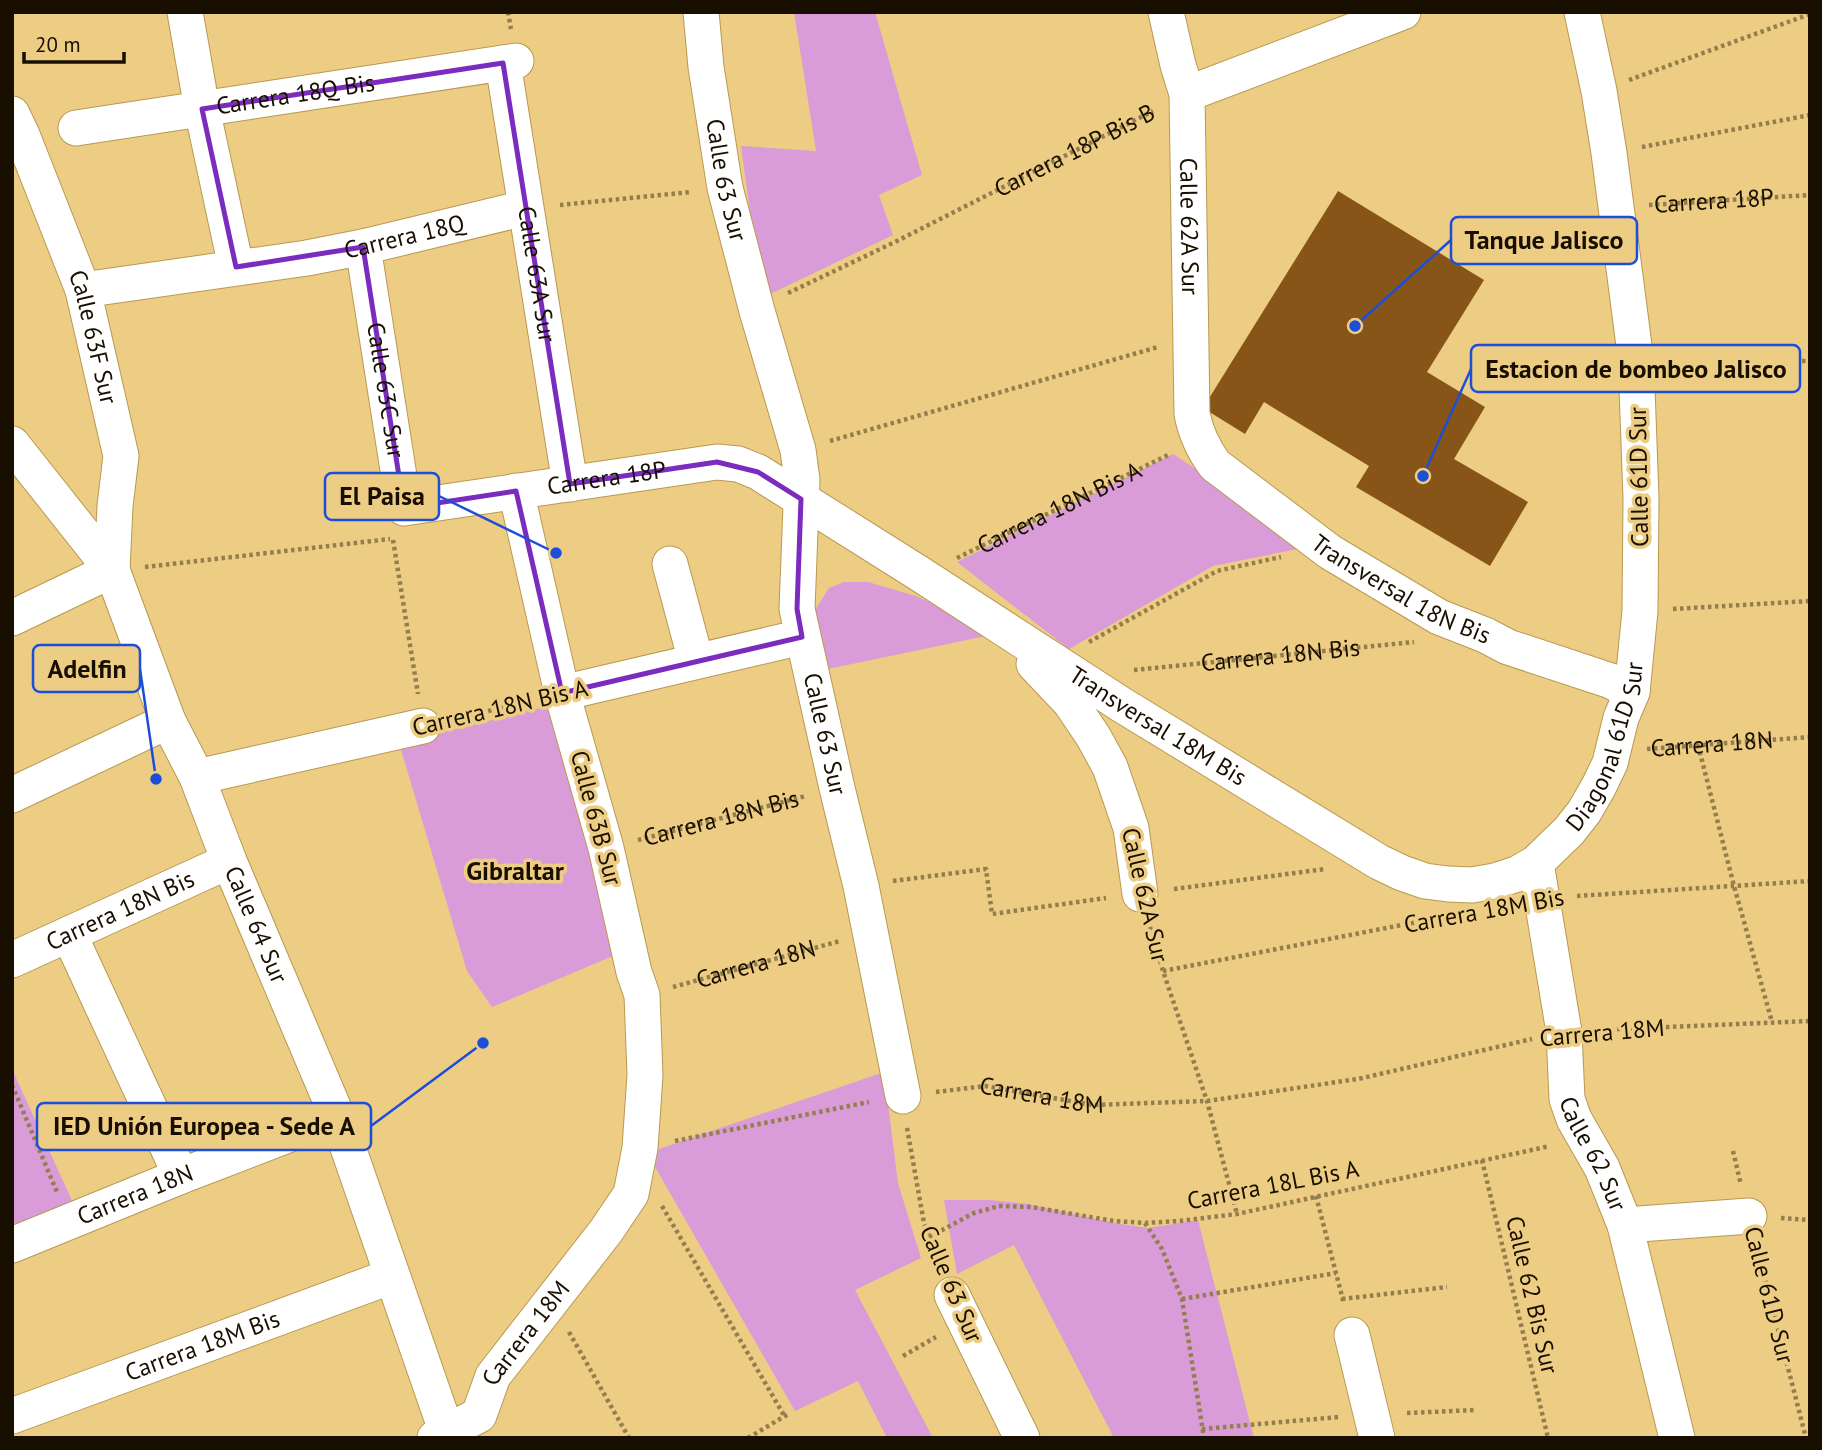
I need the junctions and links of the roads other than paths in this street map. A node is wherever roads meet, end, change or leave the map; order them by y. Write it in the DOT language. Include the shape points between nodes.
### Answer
graph roads {
  1 [pos="185,12"];
  2 [pos="701,12"];
  3 [pos="1167,12"];
  4 [pos="1403,12"];
  5 [pos="1582,12"];
  6 [pos="509,62"];
  7 [pos="1187,94"];
  8 [pos="202,109"];
  9 [pos="12,114"];
  10 [pos="76,128"];
  11 [pos="524,208"];
  12 [pos="363,247"];
  13 [pos="236,267"];
  14 [pos="83,290"];
  15 [pos="1199,441"];
  16 [pos="14,448"];
  17 [pos="570,484"];
  18 [pos="516,491"];
  19 [pos="801,499"];
  20 [pos="398,524"];
  21 [pos="670,564"];
  22 [pos="112,570"];
  23 [pos="1640,611"];
  24 [pos="982,615"];
  25 [pos="12,618"];
  26 [pos="802,637"];
  27 [pos="696,661"];
  28 [pos="1632,692"];
  29 [pos="562,693"];
  30 [pos="168,721"];
  31 [pos="423,726"];
  32 [pos="197,777"];
  33 [pos="12,795"];
  34 [pos="229,861"];
  35 [pos="1536,863"];
  36 [pos="1140,894"];
  37 [pos="69,934"];
  38 [pos="12,960"];
  39 [pos="903,1096"];
  40 [pos="337,1116"];
  41 [pos="638,1155"];
  42 [pos="181,1176"];
  43 [pos="1749,1216"];
  44 [pos="1625,1224"];
  45 [pos="12,1245"];
  46 [pos="392,1276"];
  47 [pos="952,1295"];
  48 [pos="1352,1335"];
  49 [pos="12,1416"];
  50 [pos="483,1426"];
  51 [pos="441,1435"];
  52 [pos="1022,1438"];
  53 [pos="1377,1438"];
  54 [pos="1677,1438"];
  1 -- 8 [label="street"];
  2 -- 19 [label="street, Calle 63 Sur" via="725,188 798,450"];
  3 -- 7 [label="street, Calle 62A Sur"];
  4 -- 7 [label="street"];
  5 -- 23 [label="street, Calle 61D Sur" via="1609,153 1636,361"];
  6 -- 8 [label="street, Carrera 18Q Bis"];
  6 -- 11 [label="street, Calle 63A Sur"];
  7 -- 15 [label="street, Calle 62A Sur" via="1192,414"];
  8 -- 10 [label="street, Carrera 18Q Bis"];
  8 -- 13 [label="street"];
  9 -- 14 [label="street, Calle 63F Sur"];
  11 -- 12 [label="street, Carrera 18Q"];
  11 -- 17 [label="street, Calle 63A Sur"];
  12 -- 13 [label="street, Carrera 18Q"];
  12 -- 20 [label="street, Calle 63C Sur"];
  13 -- 14 [label="street, Carrera 18Q"];
  14 -- 22 [label="street, Calle 63F Sur" via="121,456"];
  15 -- 28 [label="street, Transversal 18N Bis" via="1215,466 1330,552 1438,617"];
  16 -- 22 [label="street, Calle 64 Sur"];
  17 -- 18 [label="street, Carrera 18P"];
  17 -- 19 [label="street, Carrera 18P" via="717,462 758,472"];
  18 -- 20 [label="street, Carrera 18P"];
  18 -- 29 [label="street, Calle 63B Sur"];
  19 -- 24 [label="street, Transversal 18M Bis"];
  19 -- 26 [label="street, Calle 63 Sur" via="797,609"];
  21 -- 27 [label="street"];
  22 -- 25 [label="street"];
  22 -- 30 [label="street, Calle 64 Sur"];
  23 -- 28 [label="street, Diagonal 61D Sur"];
  24 -- 35 [label="street, Transversal 18M Bis" via="1402,873 1436,883 1472,885 1517,874"];
  24 -- 36 [label="street, Calle 62A Sur" via="1070,702 1093,736 1110,767 1131,828"];
  26 -- 27 [label="street, Carrera 18N Bis A"];
  26 -- 39 [label="street, Calle 63 Sur" via="861,886"];
  27 -- 29 [label="street, Carrera 18N Bis A"];
  28 -- 35 [label="street, Diagonal 61D Sur" via="1599,786 1569,831"];
  29 -- 41 [label="street, Calle 63B Sur" via="642,995 645,1056"];
  30 -- 32 [label="street, Calle 64 Sur"];
  30 -- 33 [label="street"];
  31 -- 32 [label="street, Carrera 18N Bis A"];
  32 -- 34 [label="street, Calle 64 Sur"];
  34 -- 37 [label="street, Carrera 18N Bis"];
  34 -- 40 [label="street, Calle 64 Sur"];
  35 -- 44 [label="street, Calle 62 Sur" via="1564,1031 1567,1100"];
  37 -- 38 [label="street, Carrera 18N Bis"];
  37 -- 42 [label="street"];
  40 -- 42 [label="street, Carrera 18N"];
  40 -- 46 [label="street, Calle 64 Sur"];
  41 -- 50 [label="street, Carrera 18M" via="631,1194 493,1376"];
  42 -- 45 [label="street, Carrera 18N"];
  43 -- 44 [label="street"];
  44 -- 54 [label="street, Calle 62 Sur"];
  46 -- 49 [label="street, Carrera 18M Bis"];
  46 -- 51 [label="street, Calle 64 Sur"];
  47 -- 52 [label="street, Calle 63 Sur"];
  48 -- 53 [label="street"];
  50 -- 51 [label="street, Carrera 18M"];
}
